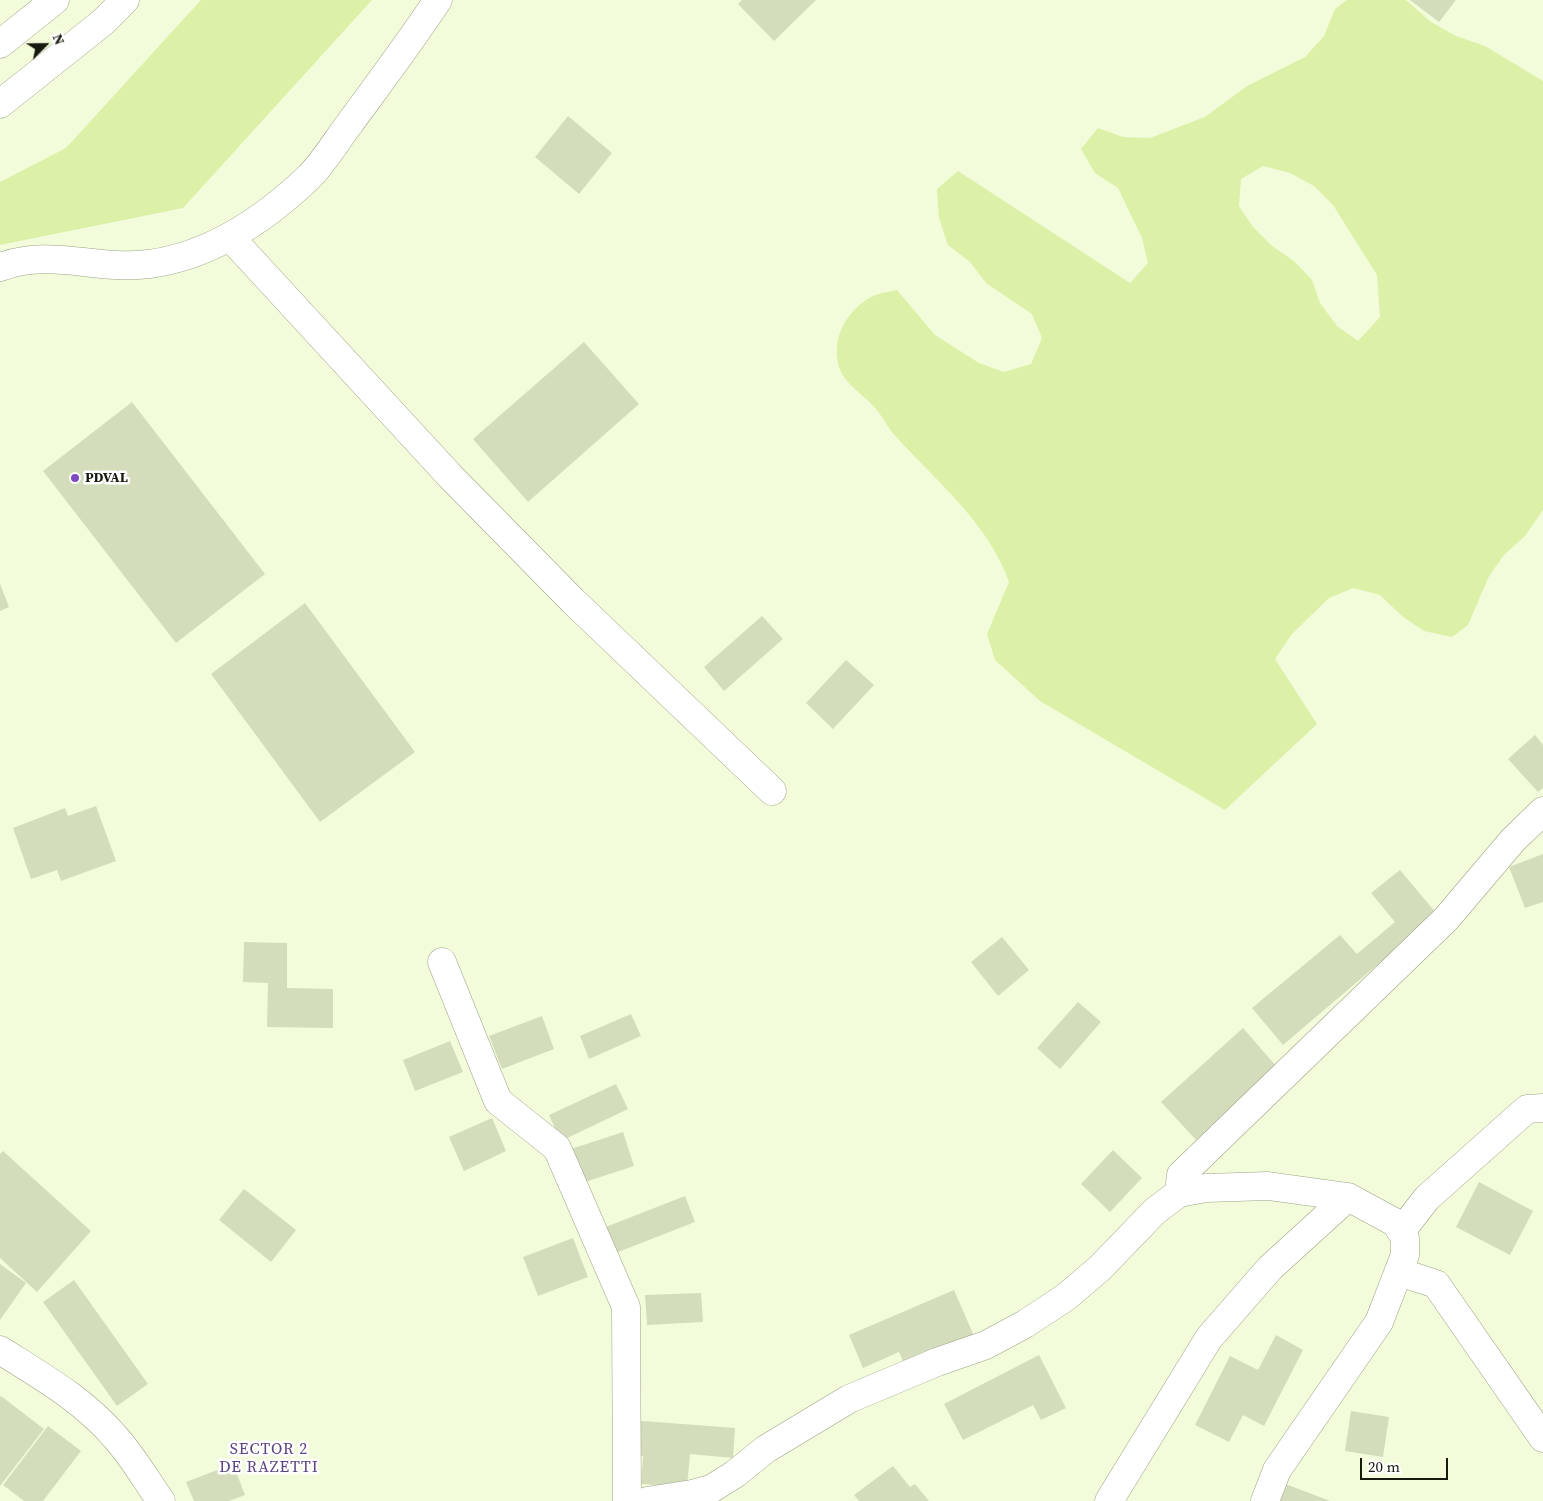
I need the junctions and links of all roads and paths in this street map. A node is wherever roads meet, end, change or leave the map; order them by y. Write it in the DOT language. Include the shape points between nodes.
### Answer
graph roads {
  1 [pos="55,0"];
  2 [pos="126,0"];
  3 [pos="438,0"];
  4 [pos="0,44"];
  5 [pos="0,104"];
  6 [pos="230,237"];
  7 [pos="0,267"];
  8 [pos="772,791"];
  9 [pos="1543,811"];
  10 [pos="442,962"];
  11 [pos="1543,1108"];
  12 [pos="1179,1193"];
  13 [pos="1348,1197"];
  14 [pos="1402,1230"];
  15 [pos="1399,1272"];
  16 [pos="0,1350"];
  17 [pos="1543,1438"];
  18 [pos="161,1501"];
  19 [pos="627,1501"];
  20 [pos="647,1501"];
  21 [pos="1109,1501"];
  22 [pos="1265,1501"];
  1 -- 4 [label="main road"];
  2 -- 5 [label="main road"];
  3 -- 6 [label="main road" via="310,176"];
  6 -- 7 [label="main road" via="180,258 149,264 94,265 55,258 18,261"];
  6 -- 8 [label="main road" via="450,476 573,601"];
  9 -- 12 [label="main road" via="1513,840 1446,919 1181,1175"];
  10 -- 19 [label="main road" via="498,1101 558,1148 626,1307"];
  11 -- 14 [label="main road" via="1527,1110 1426,1198"];
  12 -- 13 [label="main road" via="1206,1188 1268,1186"];
  12 -- 20 [label="main road" via="1155,1211 1100,1268 1066,1297 1025,1324 986,1345 849,1399 766,1449 736,1474 711,1489"];
  13 -- 14 [label="main road" via="1396,1223"];
  13 -- 21 [label="main road" via="1270,1268 1209,1338"];
  14 -- 15 [label="main road" via="1404,1255"];
  15 -- 17 [label="main road" via="1436,1284"];
  15 -- 22 [label="main road" via="1379,1322 1278,1470"];
  16 -- 18 [label="main road" via="60,1387 92,1413 117,1438"];
}
